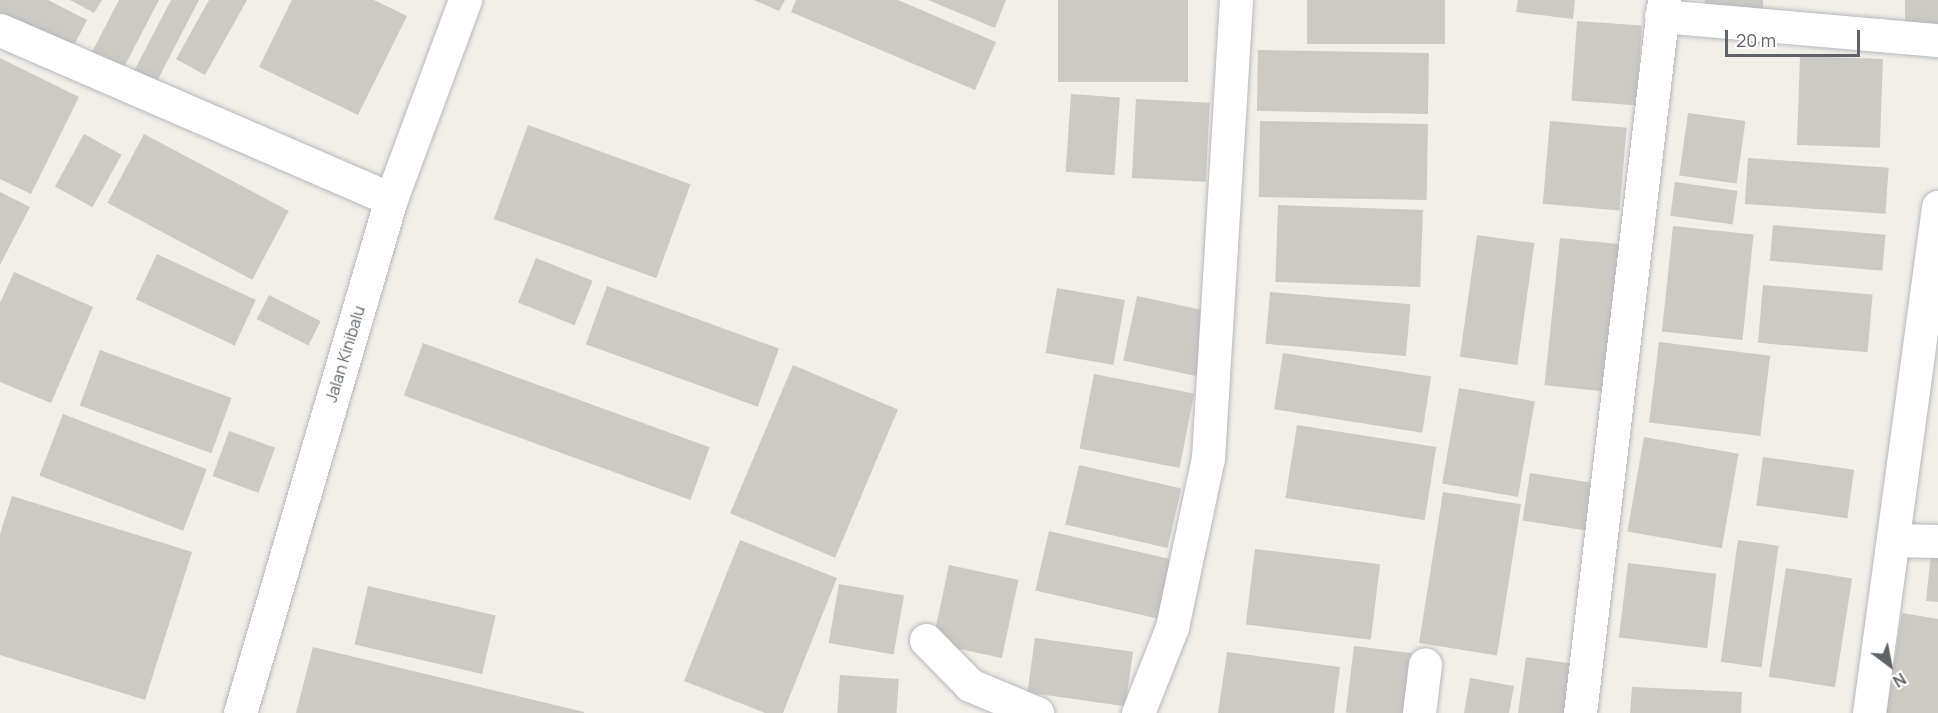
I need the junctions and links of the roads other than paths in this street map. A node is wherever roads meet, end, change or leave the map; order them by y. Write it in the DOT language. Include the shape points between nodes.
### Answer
graph roads {
  1 [pos="465,0"];
  2 [pos="1236,0"];
  3 [pos="1663,8"];
  4 [pos="0,30"];
  5 [pos="1938,40"];
  6 [pos="391,199"];
  7 [pos="1938,207"];
  8 [pos="1893,540"];
  9 [pos="1938,541"];
  10 [pos="926,640"];
  11 [pos="1425,664"];
  12 [pos="240,713"];
  13 [pos="1037,713"];
  14 [pos="1138,713"];
  15 [pos="1419,713"];
  16 [pos="1580,713"];
  17 [pos="1869,713"];
  1 -- 6 [label="street, Jalan Kinibalu"];
  2 -- 14 [label="street" via="1208,458 1172,627"];
  3 -- 5 [label="street"];
  3 -- 16 [label="street"];
  4 -- 6 [label="street"];
  6 -- 12 [label="street, Jalan Kinibalu"];
  7 -- 8 [label="street"];
  8 -- 9 [label="street"];
  8 -- 17 [label="street"];
  10 -- 13 [label="street" via="970,685"];
  11 -- 15 [label="street"];
}
